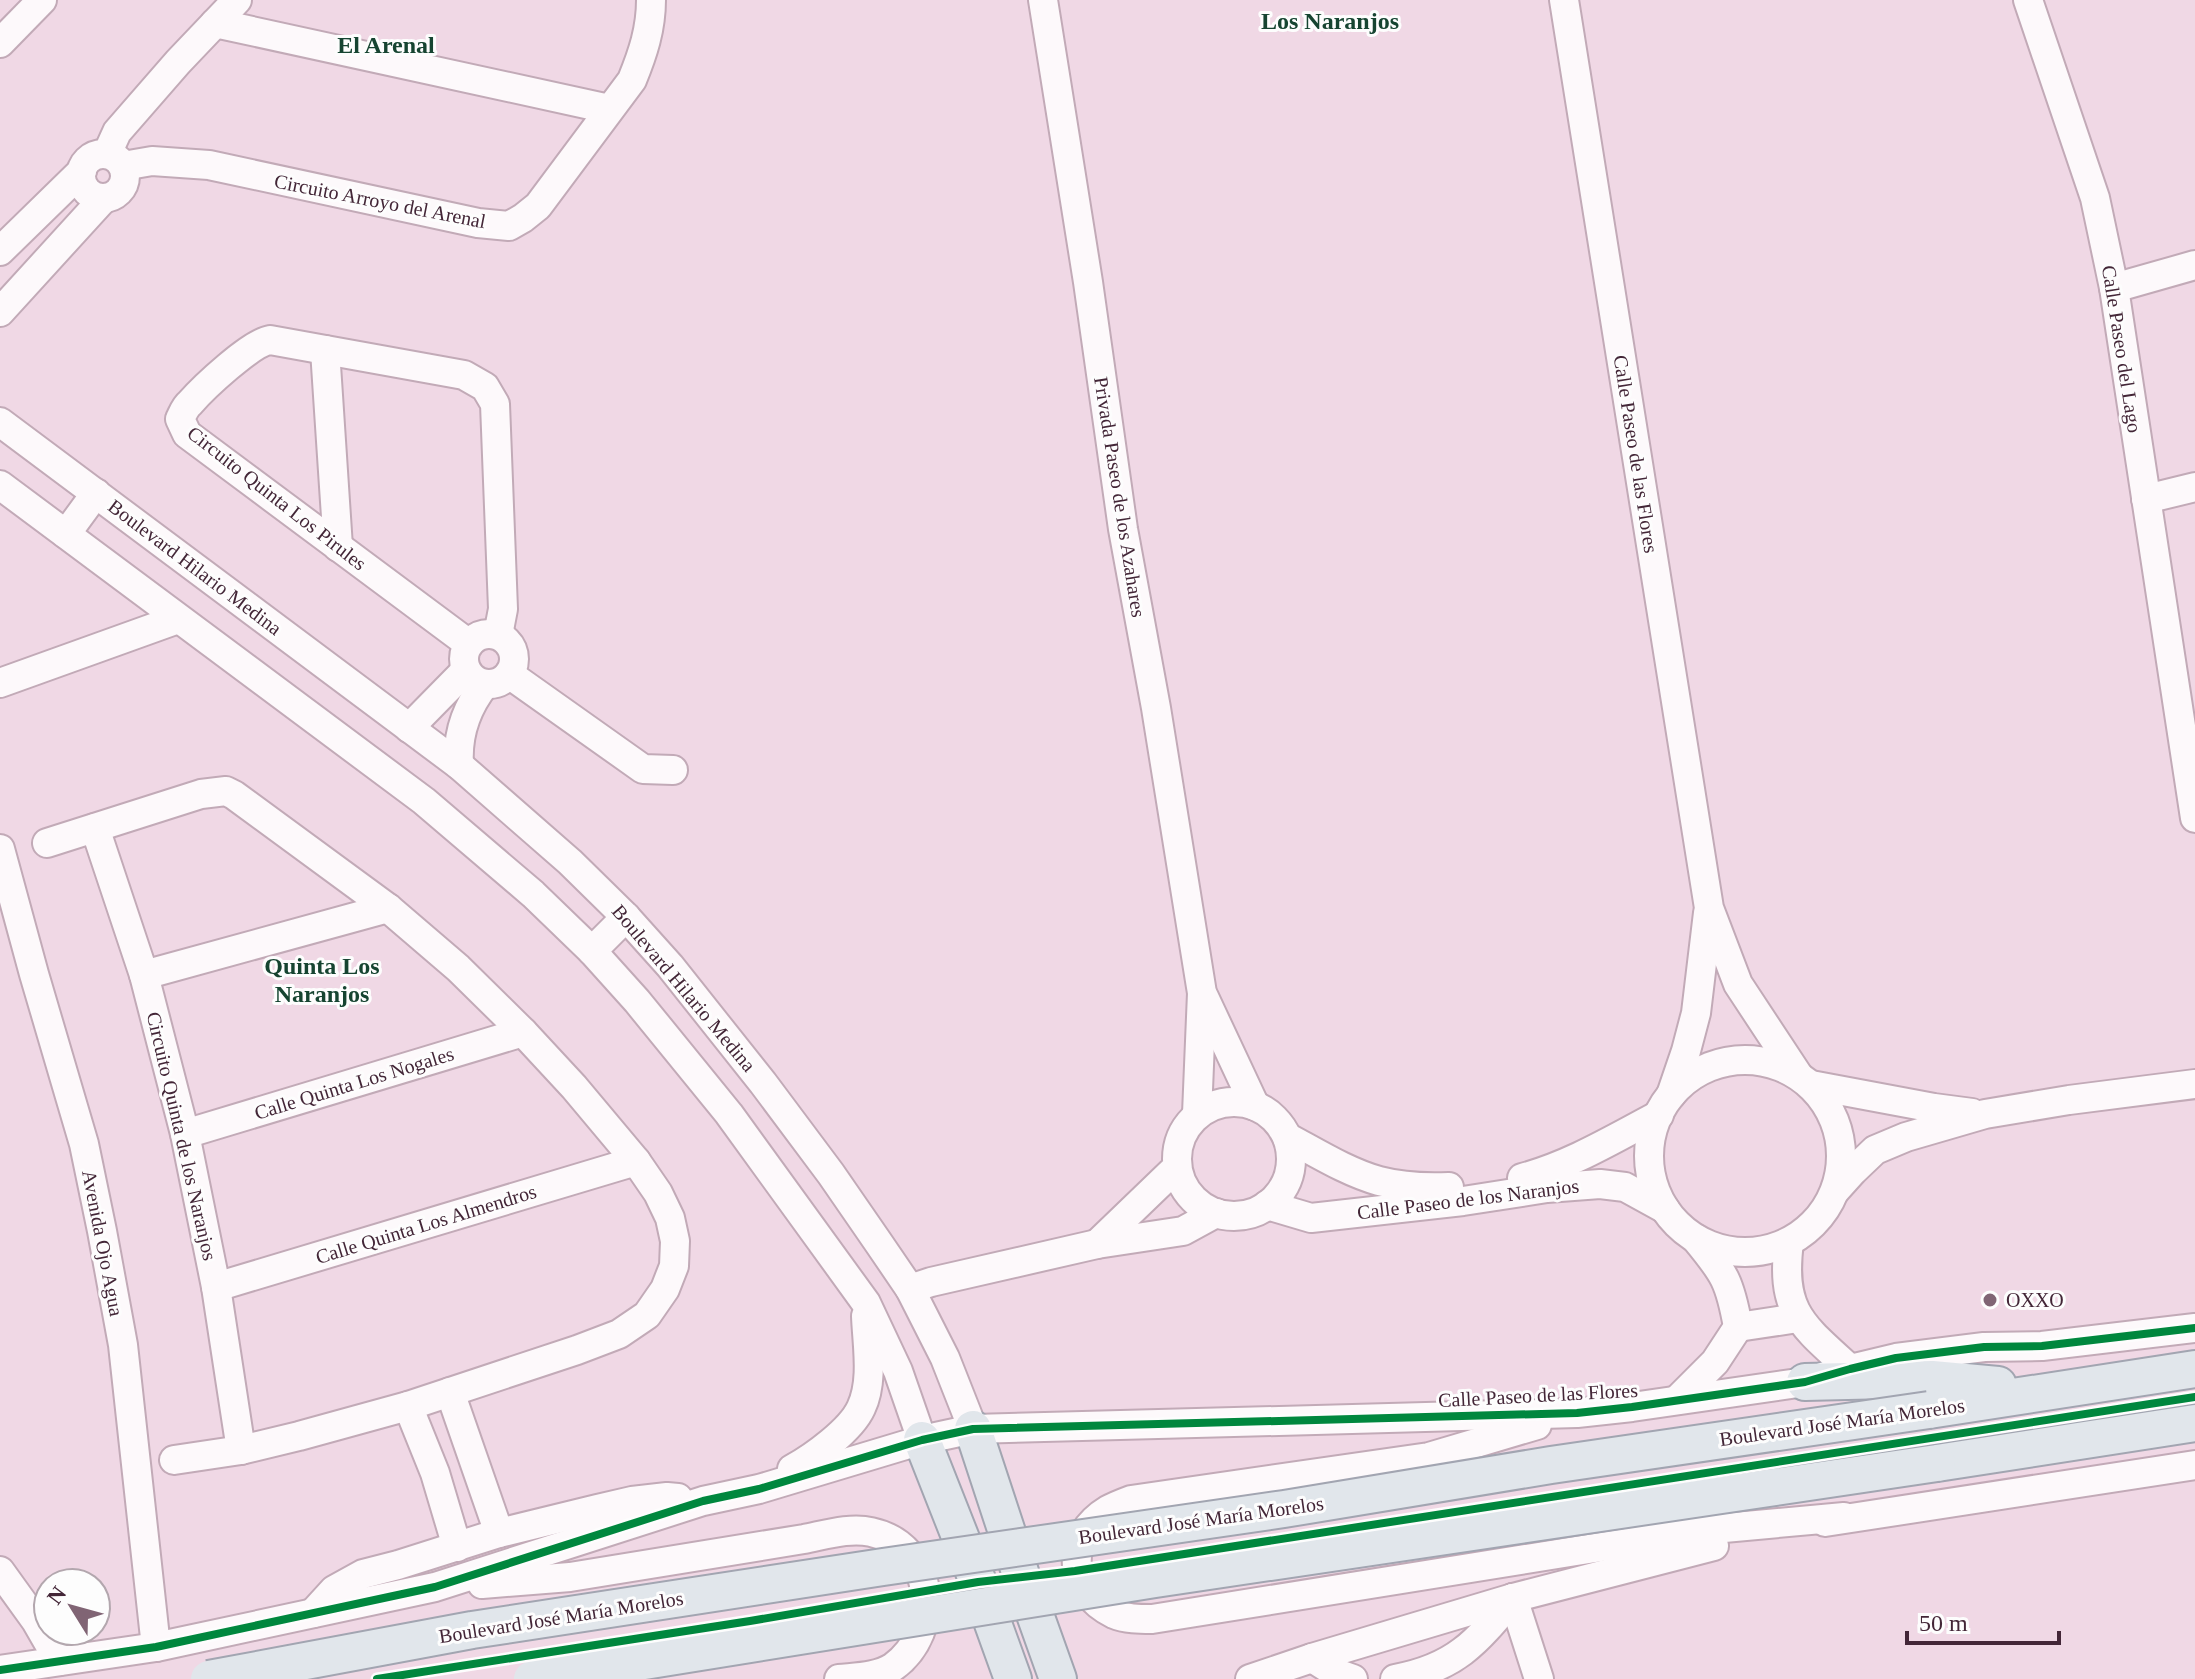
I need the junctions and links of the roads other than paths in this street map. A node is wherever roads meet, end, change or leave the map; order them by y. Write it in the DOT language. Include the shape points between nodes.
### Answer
graph roads {
  1 [pos="42,0"];
  2 [pos="237,0"];
  3 [pos="651,0"];
  4 [pos="1043,0"];
  5 [pos="1564,0"];
  6 [pos="2028,0"];
  7 [pos="215,23"];
  8 [pos="0,43"];
  9 [pos="609,109"];
  10 [pos="115,160"];
  11 [pos="82,171"];
  12 [pos="104,198"];
  13 [pos="0,251"];
  14 [pos="2195,265"];
  15 [pos="2114,288"];
  16 [pos="0,312"];
  17 [pos="325,350"];
  18 [pos="0,422"];
  19 [pos="0,485"];
  20 [pos="2195,487"];
  21 [pos="96,493"];
  22 [pos="2146,499"];
  23 [pos="66,534"];
  24 [pos="338,547"];
  25 [pos="178,619"];
  26 [pos="498,635"];
  27 [pos="483,668"];
  28 [pos="0,683"];
  29 [pos="2187,705"];
  30 [pos="409,728"];
  31 [pos="459,765"];
  32 [pos="673,770"];
  33 [pos="2195,818"];
  34 [pos="95,828"];
  35 [pos="47,843"];
  36 [pos="0,849"];
  37 [pos="388,908"];
  38 [pos="1709,908"];
  39 [pos="626,917"];
  40 [pos="592,951"];
  41 [pos="144,975"];
  42 [pos="1202,993"];
  43 [pos="523,1032"];
  44 [pos="1804,1080"];
  45 [pos="2195,1084"];
  46 [pos="1255,1106"];
  47 [pos="1665,1106"];
  48 [pos="1197,1114"];
  49 [pos="1985,1114"];
  50 [pos="185,1134"];
  51 [pos="1287,1137"];
  52 [pos="636,1161"];
  53 [pos="1177,1167"];
  54 [pos="1835,1191"];
  55 [pos="1267,1205"];
  56 [pos="1665,1209"];
  57 [pos="1216,1213"];
  58 [pos="1696,1239"];
  59 [pos="1789,1242"];
  60 [pos="1097,1244"];
  61 [pos="216,1287"];
  62 [pos="910,1289"];
  63 [pos="866,1303"];
  64 [pos="1798,1318"];
  65 [pos="1738,1327"];
  66 [pos="2195,1328"];
  67 [pos="1850,1369"];
  68 [pos="2195,1369"];
  69 [pos="1805,1382"];
  70 [pos="2059,1390"];
  71 [pos="450,1392"];
  72 [pos="1677,1400"];
  73 [pos="408,1406"];
  74 [pos="1577,1413"];
  75 [pos="2195,1423"];
  76 [pos="973,1429"];
  77 [pos="922,1440"];
  78 [pos="241,1450"];
  79 [pos="174,1460"];
  80 [pos="2195,1465"];
  81 [pos="482,1485"];
  82 [pos="759,1489"];
  83 [pos="442,1496"];
  84 [pos="703,1501"];
  85 [pos="1844,1517"];
  86 [pos="499,1533"];
  87 [pos="457,1547"];
  88 [pos="0,1571"];
  89 [pos="435,1587"];
  90 [pos="1513,1598"];
  91 [pos="313,1613"];
  92 [pos="156,1647"];
  93 [pos="1312,1658"];
  94 [pos="59,1661"];
  95 [pos="0,1670"];
  96 [pos="209,1679"];
  97 [pos="532,1679"];
  98 [pos="839,1679"];
  99 [pos="1013,1679"];
  100 [pos="1058,1679"];
  101 [pos="1250,1679"];
  102 [pos="1353,1679"];
  103 [pos="1395,1679"];
  104 [pos="1539,1679"];
  1 -- 8 [label="street"];
  2 -- 7 [label="street"];
  3 -- 9 [label="street, Circuito Arroyo del Arenal" via="642,56 632,80"];
  4 -- 42 [label="street, Privada Paseo de los Azahares" via="1123,529"];
  5 -- 38 [label="street, Calle Paseo de las Flores"];
  6 -- 15 [label="street, Calle Paseo del Lago" via="2095,198"];
  7 -- 9 [label="street"];
  7 -- 10 [label="street" via="117,132"];
  9 -- 10 [label="street, Circuito Arroyo del Arenal" via="538,206 509,226 209,165"];
  10 -- 11 [label="street" via="96,156"];
  10 -- 12 [label="street" via="125,177 114,195"];
  11 -- 12 [label="street" via="86,190"];
  11 -- 13 [label="street"];
  12 -- 16 [label="street"];
  14 -- 15 [label="street"];
  15 -- 22 [label="street, Calle Paseo del Lago"];
  17 -- 24 [label="street"];
  17 -- 24 [label="street, Circuito Quinta Los Pirules" via="261,341 187,405 180,419 187,434"];
  17 -- 26 [label="street, Circuito Quinta Los Pirules" via="464,375 485,387 495,404 503,609"];
  18 -- 21 [label="street, Boulevard Hilario Medina"];
  19 -- 23 [label="street"];
  20 -- 22 [label="street"];
  21 -- 23 [label="street"];
  21 -- 30 [label="street, Boulevard Hilario Medina"];
  22 -- 29 [label="street, Calle Paseo del Lago"];
  23 -- 25 [label="street"];
  24 -- 27 [label="street, Circuito Quinta Los Pirules"];
  25 -- 28 [label="street"];
  25 -- 40 [label="street" via="424,801"];
  26 -- 27 [label="street" via="477,637"];
  26 -- 27 [label="street" via="512,648 513,666"];
  27 -- 30 [label="street"];
  27 -- 31 [label="street" via="461,729"];
  27 -- 32 [label="street, Circuito Quinta Los Pirules" via="643,769"];
  29 -- 33 [label="street, Calle Paseo del Lago"];
  30 -- 31 [label="street, Boulevard Hilario Medina"];
  31 -- 39 [label="street, Boulevard Hilario Medina"];
  34 -- 35 [label="street"];
  34 -- 37 [label="street" via="226,791"];
  34 -- 41 [label="street, Circuito Quinta de los Naranjos"];
  36 -- 92 [label="street, Avenida Ojo Agua" via="84,1144 102,1231 123,1345"];
  37 -- 41 [label="street"];
  37 -- 43 [label="street"];
  38 -- 44 [label="street, Calle Paseo de las Flores" via="1738,984"];
  38 -- 47 [label="street, Calle Paseo de las Flores" via="1696,1013"];
  39 -- 40 [label="street"];
  39 -- 62 [label="street, Boulevard Hilario Medina" via="763,1083"];
  40 -- 63 [label="street" via="729,1114"];
  41 -- 50 [label="street, Circuito Quinta de los Naranjos"];
  42 -- 46 [label="street, Privada Paseo de los Azahares"];
  42 -- 48 [label="street, Privada Paseo de los Azahares"];
  43 -- 50 [label="street, Calle Quinta Los Nogales"];
  43 -- 52 [label="street"];
  44 -- 47 [label="street" via="1777,1065 1730,1061 1688,1080"];
  44 -- 49 [label="street"];
  44 -- 54 [label="street" via="1836,1123 1841,1169"];
  45 -- 49 [label="street"];
  46 -- 48 [label="street" via="1236,1101"];
  46 -- 51 [label="street" via="1269,1113"];
  47 -- 51 [label="street, Calle Paseo de los Naranjos" via="1543,1173 1471,1187 1380,1181"];
  47 -- 56 [label="street" via="1649,1153 1653,1182"];
  48 -- 53 [label="street" via="1185,1129"];
  49 -- 54 [label="street" via="1875,1150"];
  50 -- 61 [label="street, Circuito Quinta de los Naranjos"];
  51 -- 55 [label="street" via="1291,1162 1284,1186"];
  52 -- 61 [label="street, Calle Quinta Los Almendros"];
  52 -- 71 [label="street" via="658,1193 675,1241 674,1266 647,1315 619,1334"];
  53 -- 57 [label="street" via="1197,1203"];
  53 -- 60 [label="street"];
  54 -- 59 [label="street" via="1816,1221"];
  55 -- 56 [label="street, Calle Paseo de los Naranjos" via="1311,1218 1600,1184 1625,1187"];
  55 -- 57 [label="street" via="1233,1216"];
  56 -- 58 [label="street"];
  57 -- 60 [label="street" via="1183,1231"];
  58 -- 59 [label="street" via="1726,1250 1758,1252"];
  58 -- 65 [label="street" via="1725,1275"];
  59 -- 64 [label="street" via="1787,1284"];
  60 -- 62 [label="street"];
  61 -- 78 [label="street, Circuito Quinta de los Naranjos"];
  62 -- 76 [label="street, Boulevard Hilario Medina"];
  63 -- 77 [label="street"];
  63 -- 82 [label="street" via="868,1382 861,1409 836,1439"];
  64 -- 65 [label="street"];
  64 -- 67 [label="street"];
  65 -- 72 [label="street" via="1715,1362"];
  66 -- 67 [label="street, Calle Paseo de las Flores" via="2042,1346 1984,1347"];
  67 -- 69 [label="street, Calle Paseo de las Flores"];
  68 -- 70 [label="main road, Boulevard José María Morelos"];
  69 -- 70 [label="main road" via="1932,1379"];
  69 -- 72 [label="street, Calle Paseo de las Flores"];
  70 -- 96 [label="main road, Boulevard José María Morelos, bridge" via="472,1630"];
  71 -- 73 [label="street"];
  71 -- 81 [label="street"];
  72 -- 74 [label="street, Calle Paseo de las Flores"];
  73 -- 78 [label="street"];
  73 -- 83 [label="street"];
  74 -- 76 [label="street, Calle Paseo de las Flores"];
  74 -- 85 [label="street" via="1429,1457 1131,1500 1106,1510 1086,1530 1075,1571 1083,1589 1116,1615 1152,1619 1713,1529"];
  75 -- 97 [label="main road, bridge" via="1155,1579"];
  76 -- 77 [label="street, Calle Paseo de las Flores"];
  76 -- 100 [label="main road, Boulevard Hilario Medina"];
  77 -- 82 [label="street, Calle Paseo de las Flores"];
  77 -- 99 [label="main road"];
  78 -- 79 [label="street"];
  80 -- 85 [label="street"];
  81 -- 83 [label="street"];
  81 -- 86 [label="street"];
  82 -- 84 [label="street"];
  83 -- 87 [label="street"];
  84 -- 86 [label="street" via="632,1501"];
  84 -- 89 [label="street"];
  85 -- 90 [label="street"];
  86 -- 87 [label="street"];
  87 -- 91 [label="street" via="363,1574 334,1590"];
  88 -- 94 [label="street"];
  89 -- 91 [label="street"];
  89 -- 98 [label="street" via="570,1577 869,1531 908,1550 926,1591 925,1620 917,1642 891,1668"];
  90 -- 93 [label="street"];
  90 -- 103 [label="street" via="1468,1649 1443,1664"];
  90 -- 104 [label="street"];
  91 -- 92 [label="street"];
  92 -- 94 [label="street"];
  93 -- 101 [label="street"];
  93 -- 102 [label="street"];
  94 -- 95 [label="street"];
}
